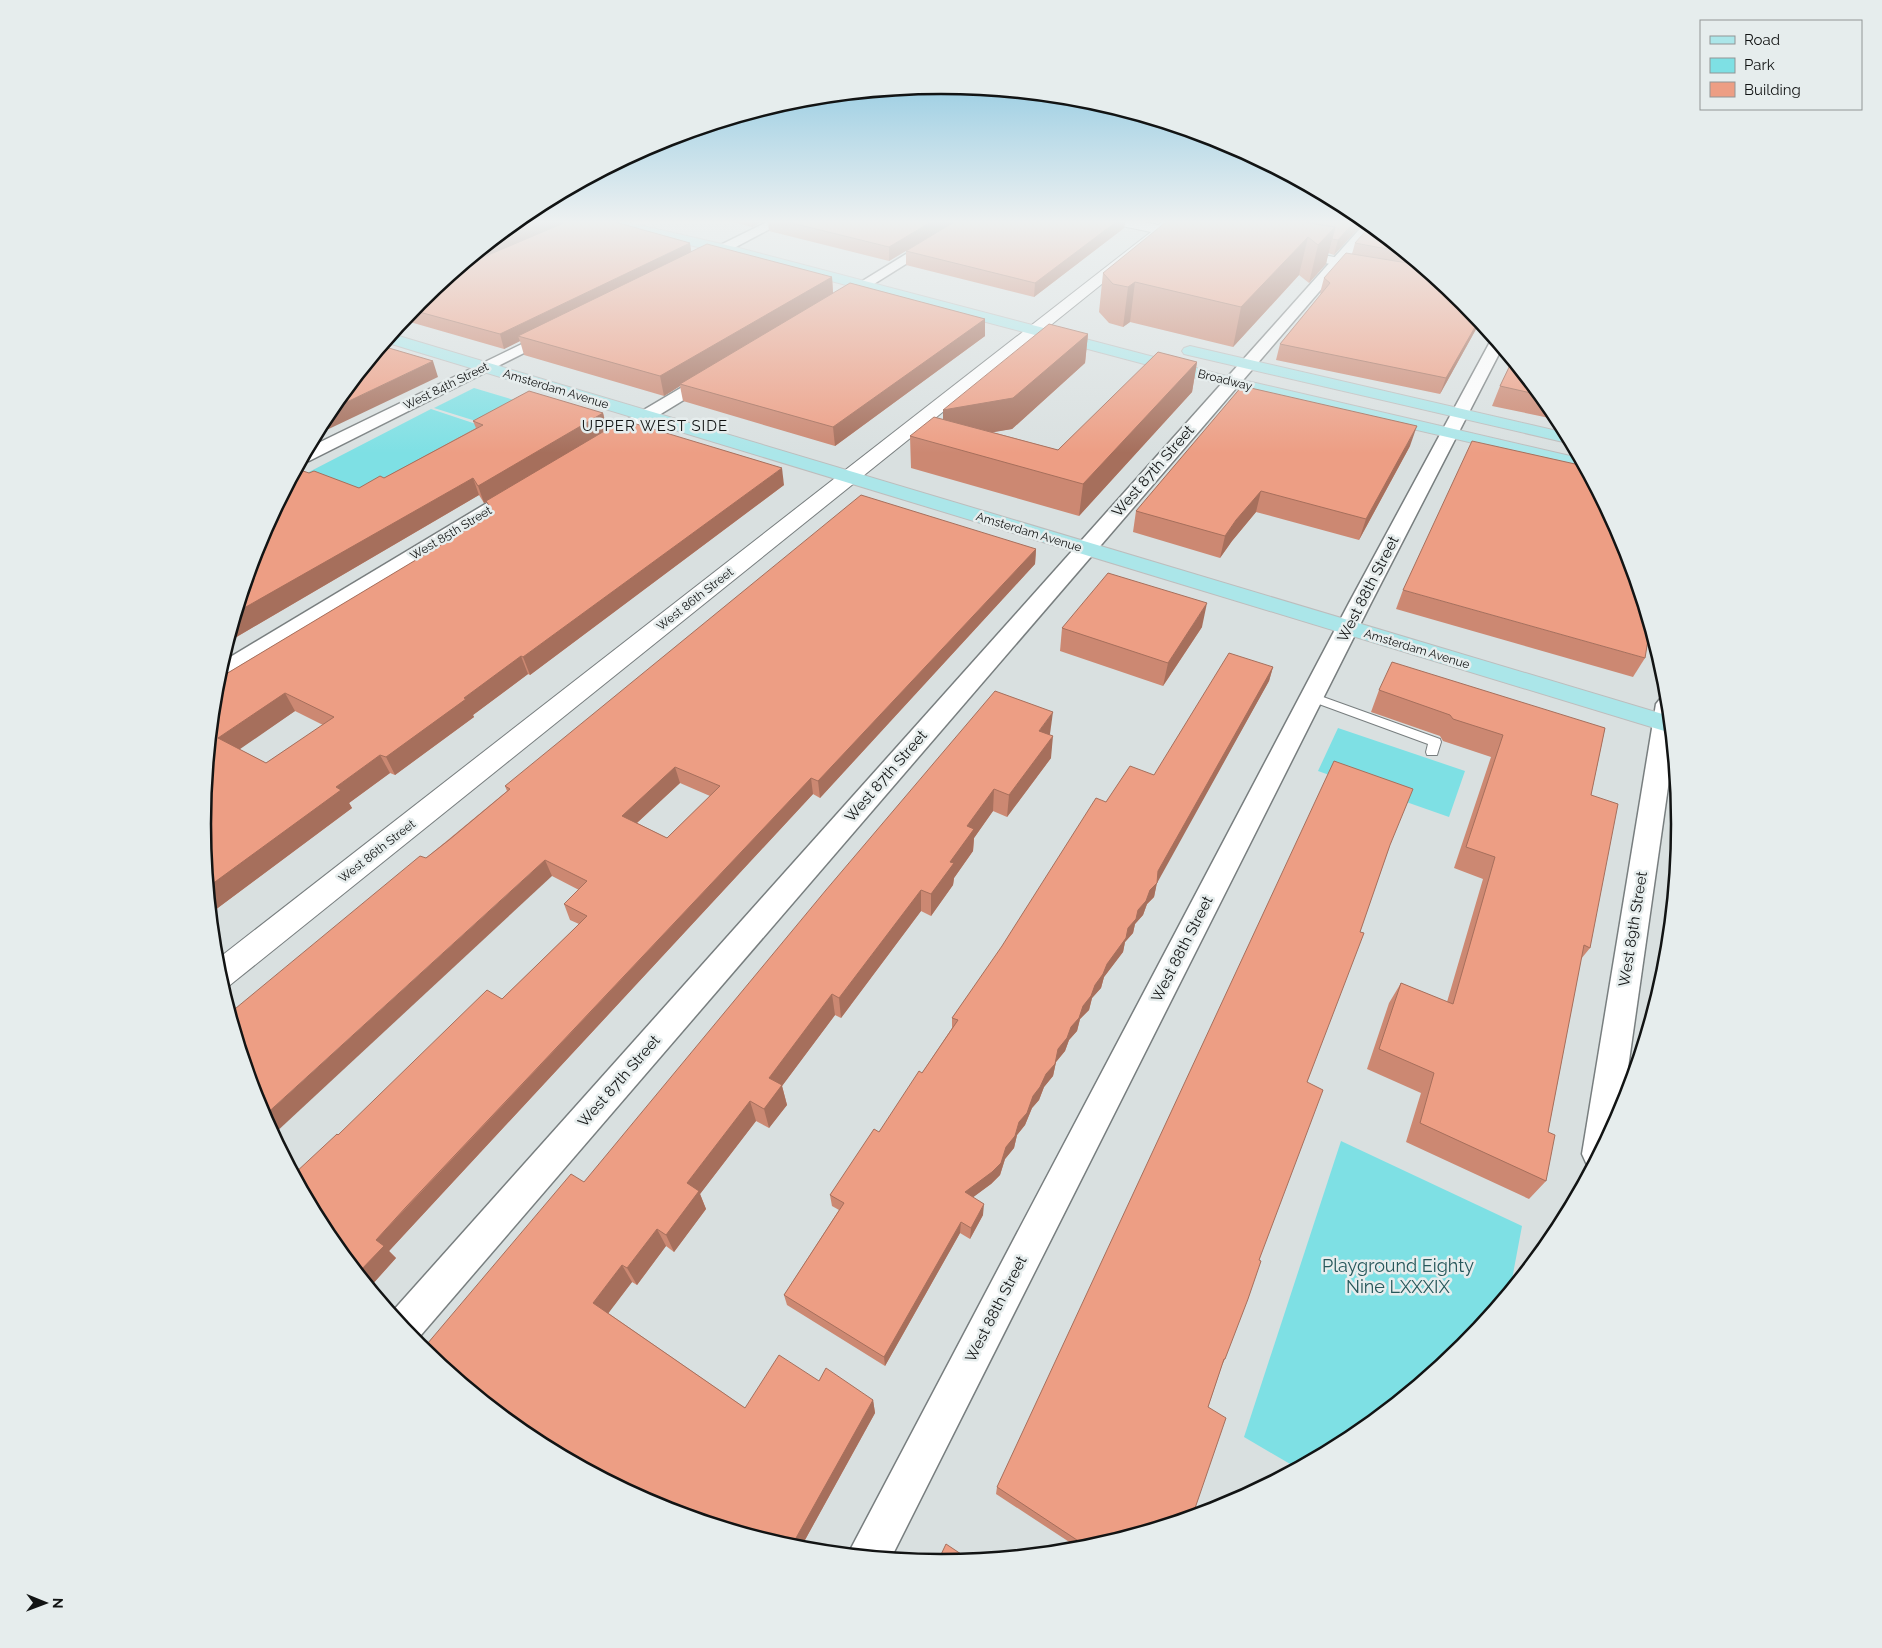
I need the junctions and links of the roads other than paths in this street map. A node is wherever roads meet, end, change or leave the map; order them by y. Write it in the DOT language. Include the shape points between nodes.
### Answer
graph roads {
  1 [pos="840,299"];
  2 [pos="917,299"];
  3 [pos="1075,299"];
  4 [pos="1304,299"];
  5 [pos="825,308"];
  6 [pos="1036,312"];
  7 [pos="1053,316"];
  8 [pos="1071,321"];
  9 [pos="570,324"];
  10 [pos="1035,330"];
  11 [pos="395,340"];
  12 [pos="1173,347"];
  13 [pos="1494,348"];
  14 [pos="484,367"];
  15 [pos="727,367"];
  16 [pos="1238,374"];
  17 [pos="646,416"];
  18 [pos="1455,423"];
  19 [pos="1560,438"];
  20 [pos="590,449"];
  21 [pos="313,452"];
  22 [pos="1574,462"];
  23 [pos="848,477"];
  24 [pos="531,485"];
  25 [pos="1085,549"];
  26 [pos="1348,628"];
  27 [pos="228,668"];
  28 [pos="1312,697"];
  29 [pos="1663,717"];
  30 [pos="1666,734"];
  31 [pos="1432,752"];
  32 [pos="226,970"];
  33 [pos="1602,1133"];
  34 [pos="408,1322"];
  35 [pos="872,1551"];
  1 -- 5 [label="street"];
  2 -- 10 [label="main road, Broadway"];
  3 -- 7 [label="main road, West 86th Street"];
  4 -- 16 [label="street, West 87th Street"];
  6 -- 7 [label="main road"];
  7 -- 8 [label="main road"];
  7 -- 10 [label="main road, West 86th Street"];
  9 -- 14 [label="street, West 84th Street"];
  10 -- 16 [label="main road, Broadway"];
  10 -- 23 [label="main road, West 86th Street"];
  11 -- 14 [label="main road, Amsterdam Avenue"];
  12 -- 16 [label="main road, Broadway"];
  13 -- 18 [label="street, West 88th Street"];
  14 -- 17 [label="main road, Amsterdam Avenue"];
  14 -- 21 [label="street, West 84th Street"];
  15 -- 17 [label="street"];
  16 -- 18 [label="main road, Broadway"];
  16 -- 25 [label="street, West 87th Street"];
  17 -- 20 [label="street"];
  17 -- 23 [label="main road, Amsterdam Avenue"];
  18 -- 19 [label="main road, Broadway"];
  18 -- 22 [label="main road, Broadway"];
  18 -- 26 [label="street, West 88th Street"];
  23 -- 25 [label="main road, Amsterdam Avenue"];
  23 -- 32 [label="main road, West 86th Street"];
  24 -- 27 [label="street, West 85th Street"];
  25 -- 26 [label="main road, Amsterdam Avenue"];
  25 -- 34 [label="street, West 87th Street"];
  26 -- 28 [label="street, West 88th Street"];
  26 -- 29 [label="main road, Amsterdam Avenue"];
  28 -- 31 [label="lane" via="1436,742"];
  28 -- 35 [label="street, West 88th Street"];
  30 -- 33 [label="street, West 89th Street"];
}
